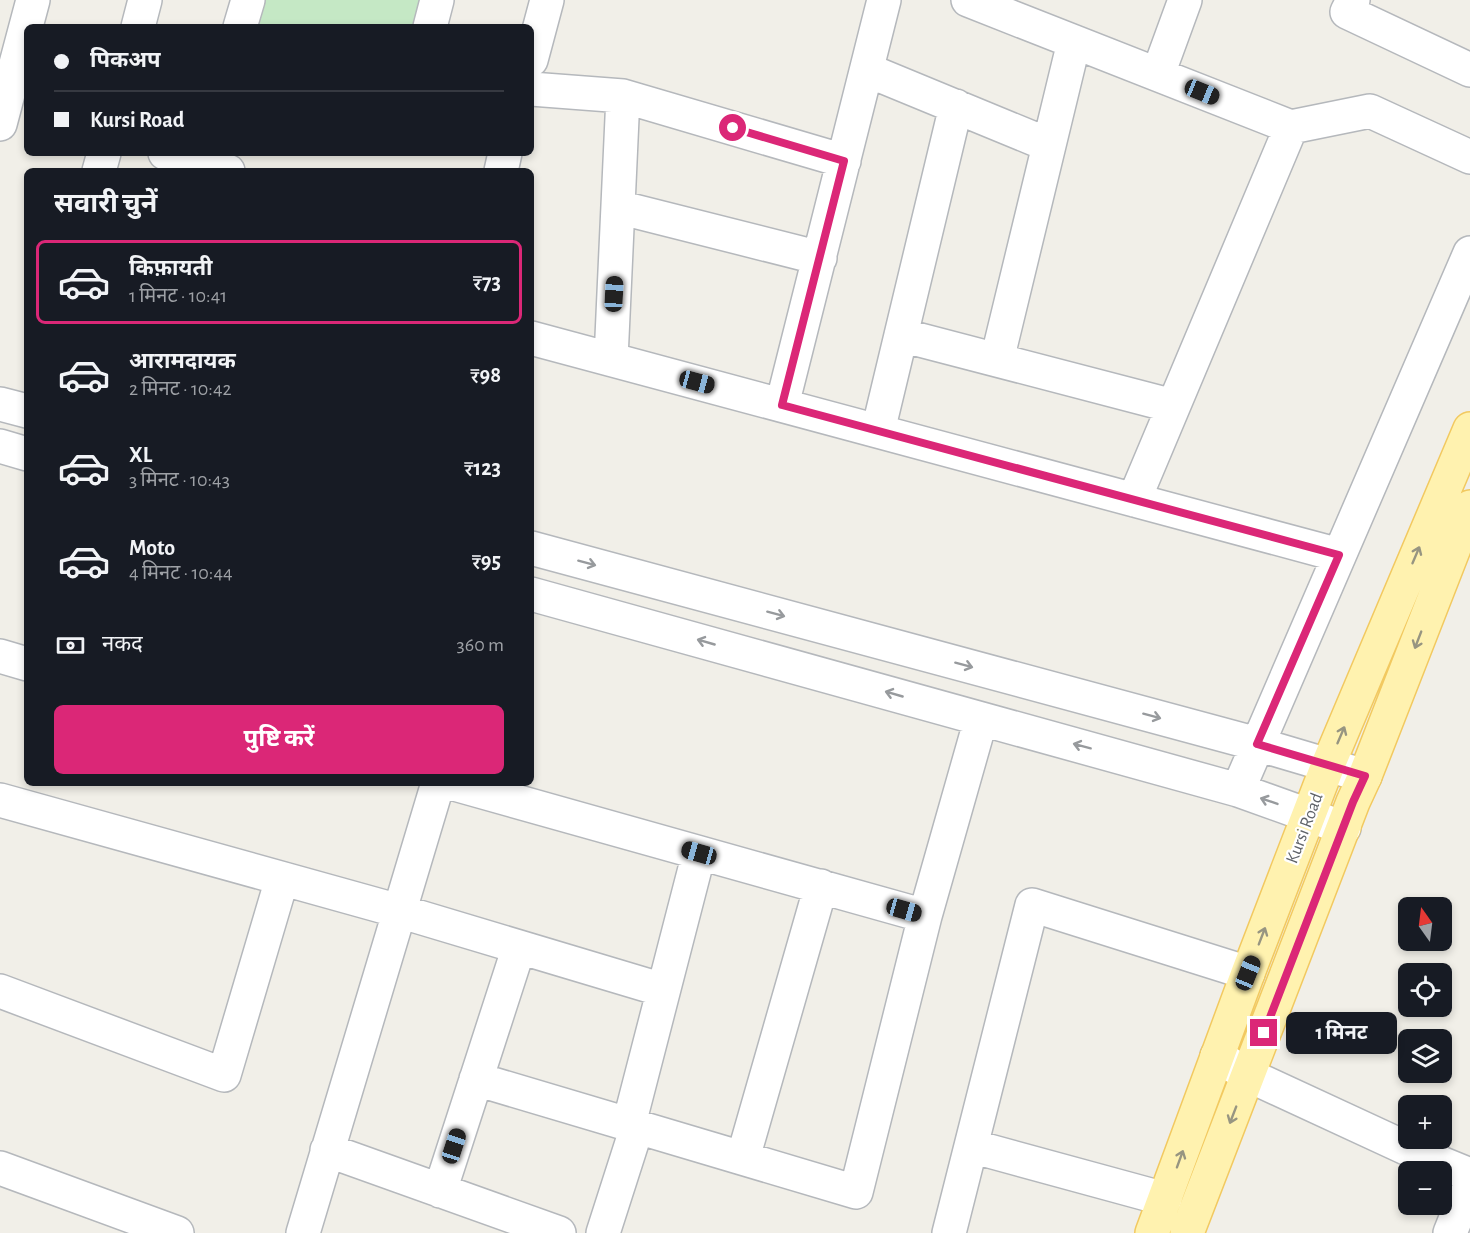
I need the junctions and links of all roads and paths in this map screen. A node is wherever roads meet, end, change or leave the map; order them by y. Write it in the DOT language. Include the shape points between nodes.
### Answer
graph roads {
  1 [pos="33,0"];
  2 [pos="145,0"];
  3 [pos="248,0"];
  4 [pos="437,0"];
  5 [pos="548,0"];
  6 [pos="884,0"];
  7 [pos="969,0"];
  8 [pos="1185,0"];
  9 [pos="1353,0"];
  10 [pos="27,24"];
  11 [pos="139,24"];
  12 [pos="241,24"];
  13 [pos="431,24"];
  14 [pos="24,34"];
  15 [pos="1074,42"];
  16 [pos="534,49"];
  17 [pos="867,70"];
  18 [pos="1470,70"];
  19 [pos="1158,75"];
  20 [pos="534,89"];
  21 [pos="623,96"];
  22 [pos="956,106"];
  23 [pos="0,124"];
  24 [pos="1291,127"];
  25 [pos="1049,145"];
  26 [pos="176,156"];
  27 [pos="1470,157"];
  28 [pos="844,161"];
  29 [pos="218,168"];
  30 [pos="618,207"];
  31 [pos="1470,253"];
  32 [pos="820,258"];
  33 [pos="901,335"];
  34 [pos="534,339"];
  35 [pos="611,359"];
  36 [pos="997,360"];
  37 [pos="0,404"];
  38 [pos="782,405"];
  39 [pos="1173,406"];
  40 [pos="24,410"];
  41 [pos="1470,429"];
  42 [pos="878,431"];
  43 [pos="0,446"];
  44 [pos="24,453"];
  45 [pos="1461,474"];
  46 [pos="1134,500"];
  47 [pos="1470,507"];
  48 [pos="534,549"];
  49 [pos="1339,555"];
  50 [pos="534,595"];
  51 [pos="0,656"];
  52 [pos="24,663"];
  53 [pos="981,719"];
  54 [pos="1257,744"];
  55 [pos="1328,765"];
  56 [pos="1365,776"];
  57 [pos="437,786"];
  58 [pos="462,786"];
  59 [pos="1238,790"];
  60 [pos="0,800"];
  61 [pos="1309,815"];
  62 [pos="1344,828"];
  63 [pos="699,853"];
  64 [pos="282,879"];
  65 [pos="820,886"];
  66 [pos="399,911"];
  67 [pos="925,916"];
  68 [pos="519,947"];
  69 [pos="1248,973"];
  70 [pos="663,990"];
  71 [pos="0,991"];
  72 [pos="1217,1056"];
  73 [pos="1248,1074"];
  74 [pos="476,1079"];
  75 [pos="633,1126"];
  76 [pos="971,1146"];
  77 [pos="327,1150"];
  78 [pos="743,1158"];
  79 [pos="0,1168"];
  80 [pos="1470,1175"];
  81 [pos="1470,1183"];
  82 [pos="440,1191"];
  83 [pos="1165,1199"];
  84 [pos="177,1233"];
  85 [pos="303,1233"];
  86 [pos="559,1233"];
  87 [pos="603,1233"];
  88 [pos="949,1233"];
  89 [pos="1152,1233"];
  90 [pos="1187,1233"];
  91 [pos="1450,1233"];
  1 -- 10 [label="street"];
  2 -- 11 [label="street"];
  3 -- 12 [label="street"];
  4 -- 13 [label="street"];
  5 -- 16 [label="street"];
  6 -- 17 [label="street"];
  7 -- 15 [label="street"];
  8 -- 19 [label="street"];
  9 -- 18 [label="street" via="1347,12"];
  14 -- 23 [label="street"];
  15 -- 19 [label="street"];
  15 -- 25 [label="street"];
  17 -- 22 [label="street"];
  17 -- 28 [label="street"];
  19 -- 24 [label="street"];
  20 -- 21 [label="street"];
  21 -- 28 [label="street"];
  21 -- 30 [label="street"];
  22 -- 25 [label="street"];
  22 -- 33 [label="street"];
  24 -- 27 [label="street" via="1370,111"];
  24 -- 39 [label="street"];
  25 -- 36 [label="street"];
  26 -- 29 [label="street"];
  28 -- 32 [label="street"];
  30 -- 32 [label="street"];
  30 -- 35 [label="street"];
  31 -- 49 [label="street"];
  32 -- 38 [label="street"];
  33 -- 36 [label="street"];
  33 -- 42 [label="street"];
  34 -- 35 [label="street"];
  35 -- 38 [label="street"];
  36 -- 39 [label="street"];
  37 -- 40 [label="street"];
  38 -- 42 [label="street"];
  39 -- 46 [label="street"];
  41 -- 45 [label="main road, Kursi Road"];
  42 -- 46 [label="street"];
  43 -- 44 [label="street"];
  55 -- 45 [label="main road, Kursi Road, one-way"];
  46 -- 49 [label="street"];
  47 -- 56 [label="main road, Kursi Road, one-way"];
  48 -- 54 [label="street, one-way"];
  49 -- 54 [label="street"];
  53 -- 50 [label="street, one-way"];
  51 -- 52 [label="street"];
  59 -- 53 [label="street, one-way"];
  53 -- 67 [label="street"];
  54 -- 55 [label="street"];
  54 -- 59 [label="street"];
  55 -- 56 [label="street"];
  55 -- 61 [label="main road, Kursi Road"];
  56 -- 62 [label="main road, Kursi Road"];
  57 -- 66 [label="street"];
  58 -- 63 [label="street"];
  61 -- 59 [label="street, one-way"];
  60 -- 64 [label="street"];
  61 -- 62 [label="street"];
  69 -- 61 [label="main road, Kursi Road, one-way"];
  62 -- 73 [label="main road, Kursi Road"];
  63 -- 65 [label="street"];
  63 -- 70 [label="street"];
  64 -- 66 [label="street"];
  64 -- 71 [label="street" via="224,1075"];
  65 -- 67 [label="street"];
  65 -- 78 [label="street"];
  66 -- 68 [label="street"];
  66 -- 77 [label="street"];
  67 -- 78 [label="street" via="856,1192"];
  68 -- 70 [label="street"];
  68 -- 74 [label="street"];
  69 -- 72 [label="main road, Kursi Road"];
  69 -- 76 [label="street" via="1032,905"];
  70 -- 75 [label="street"];
  72 -- 73 [label="street"];
  83 -- 72 [label="main road, Kursi Road, one-way"];
  73 -- 80 [label="street"];
  73 -- 90 [label="main road, Kursi Road, one-way"];
  74 -- 75 [label="street"];
  74 -- 82 [label="street"];
  75 -- 78 [label="street"];
  75 -- 87 [label="street"];
  76 -- 83 [label="street"];
  76 -- 88 [label="street"];
  77 -- 82 [label="street"];
  77 -- 85 [label="street"];
  79 -- 84 [label="street"];
  81 -- 91 [label="street"];
  82 -- 86 [label="street"];
  83 -- 89 [label="main road, Kursi Road"];
}
